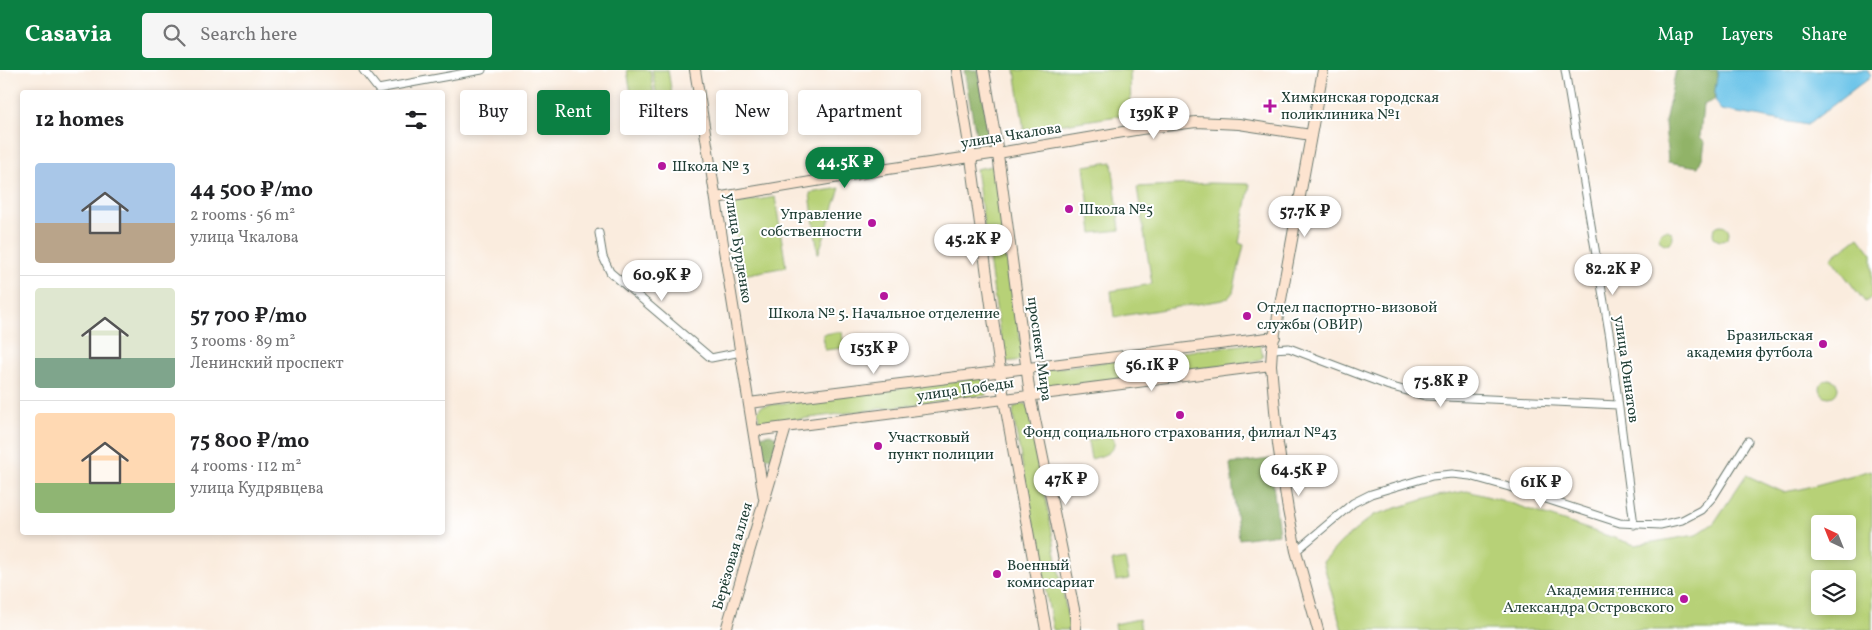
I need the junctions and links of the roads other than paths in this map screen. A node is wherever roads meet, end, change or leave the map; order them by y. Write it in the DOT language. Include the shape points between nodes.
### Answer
graph roads {
  1 [pos="363,70"];
  2 [pos="482,70"];
  3 [pos="695,70"];
  4 [pos="957,70"];
  5 [pos="984,70"];
  6 [pos="1323,70"];
  7 [pos="1565,70"];
  8 [pos="1311,136"];
  9 [pos="998,153"];
  10 [pos="971,157"];
  11 [pos="716,198"];
  12 [pos="598,233"];
  13 [pos="1275,337"];
  14 [pos="1272,349"];
  15 [pos="741,352"];
  16 [pos="1271,365"];
  17 [pos="1027,368"];
  18 [pos="1000,372"];
  19 [pos="1030,395"];
  20 [pos="1004,399"];
  21 [pos="749,403"];
  22 [pos="1618,405"];
  23 [pos="786,427"];
  24 [pos="754,432"];
  25 [pos="1748,441"];
  26 [pos="764,498"];
  27 [pos="1634,525"];
  28 [pos="1296,551"];
  29 [pos="726,630"];
  30 [pos="1046,630"];
  31 [pos="1076,630"];
  32 [pos="1318,630"];
  1 -- 2 [label="street" via="378,89"];
  3 -- 11 [label="street, улица Бурденко"];
  4 -- 10 [label="street"];
  5 -- 9 [label="street, проспект Мира"];
  6 -- 8 [label="street"];
  7 -- 22 [label="street, улица Юннатов" via="1610,338"];
  8 -- 9 [label="street, улица Чкалова" via="1239,124 1196,122"];
  8 -- 13 [label="street"];
  9 -- 10 [label="street, улица Чкалова"];
  9 -- 17 [label="street, проспект Мира"];
  10 -- 11 [label="street, улица Чкалова"];
  10 -- 18 [label="street"];
  11 -- 15 [label="street, улица Бурденко"];
  12 -- 15 [label="street" via="610,272 661,316 712,358"];
  13 -- 14 [label="street"];
  13 -- 17 [label="street, улица Победы"];
  14 -- 16 [label="street"];
  14 -- 22 [label="street" via="1289,348 1389,386 1425,396"];
  15 -- 21 [label="street, улица Бурденко"];
  16 -- 19 [label="street, улица Победы"];
  16 -- 28 [label="street" via="1278,444"];
  17 -- 18 [label="street, улица Победы"];
  17 -- 19 [label="street, проспект Мира"];
  18 -- 20 [label="street"];
  18 -- 21 [label="street, улица Победы"];
  19 -- 20 [label="street, улица Победы"];
  19 -- 31 [label="street, проспект Мира"];
  20 -- 23 [label="street, улица Победы"];
  20 -- 30 [label="street"];
  21 -- 24 [label="street, улица Бурденко"];
  22 -- 27 [label="street, улица Юннатов"];
  23 -- 24 [label="street, улица Победы"];
  23 -- 26 [label="street"];
  24 -- 26 [label="street, Берёзовая аллея"];
  25 -- 27 [label="street" via="1718,490 1700,510 1682,520 1660,525"];
  26 -- 29 [label="street, Берёзовая аллея"];
  27 -- 28 [label="street" via="1470,476 1452,474 1432,476 1371,494 1353,504"];
  28 -- 32 [label="street"];
}
